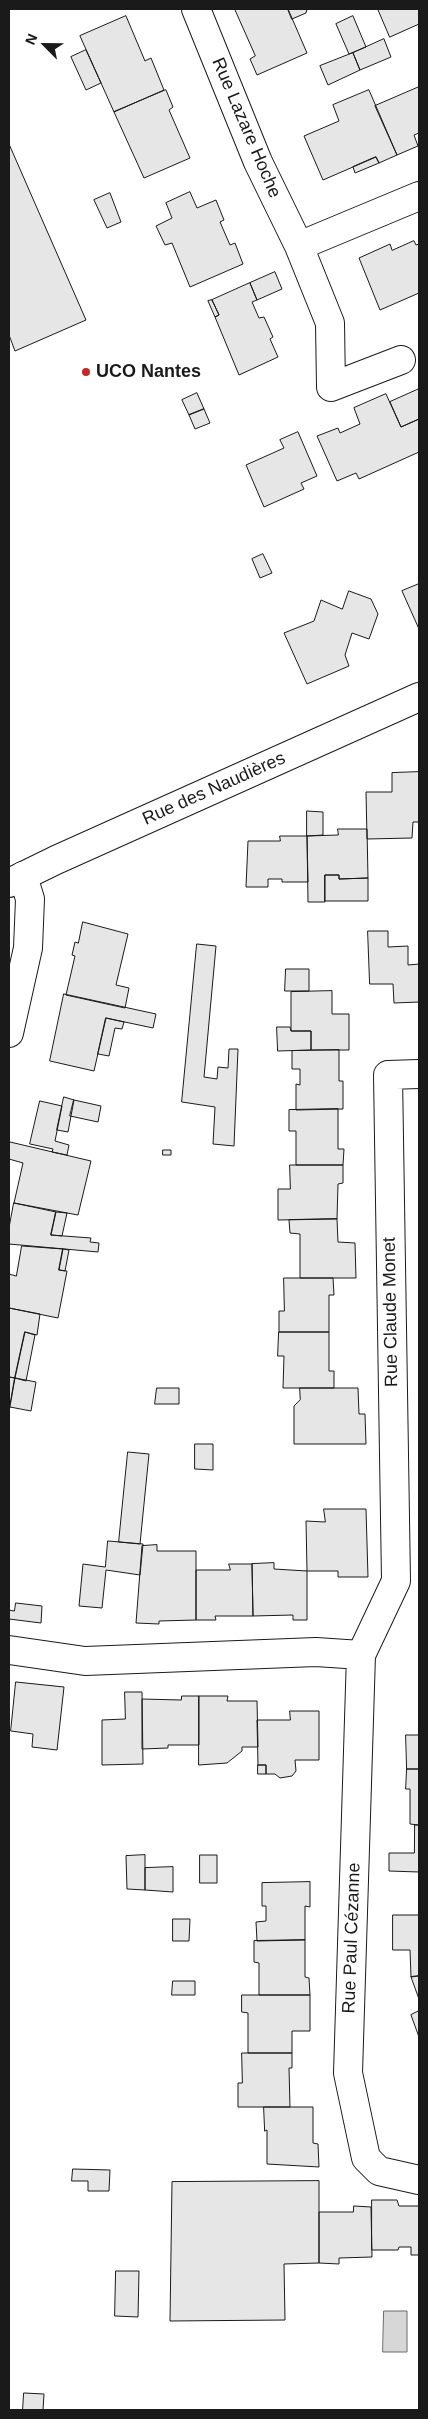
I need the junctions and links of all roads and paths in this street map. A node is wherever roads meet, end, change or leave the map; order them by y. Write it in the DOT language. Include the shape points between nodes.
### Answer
graph roads {
  1 [pos="196,9"];
  2 [pos="419,196"];
  3 [pos="299,246"];
  4 [pos="401,360"];
  5 [pos="419,697"];
  6 [pos="16,880"];
  7 [pos="9,1033"];
  8 [pos="419,1074"];
  9 [pos="396,1581"];
  10 [pos="9,1650"];
  11 [pos="361,1656"];
  12 [pos="419,2180"];
  1 -- 3 [label="street, Rue Lazare Hoche" via="258,162"];
  2 -- 3 [label="street"];
  3 -- 4 [label="street, Rue Lazare Hoche" via="330,323 331,387"];
  5 -- 6 [label="street, Rue des Naudières"];
  6 -- 7 [label="street" via="30,899 28,948"];
  8 -- 9 [label="street, Rue Claude Monet" via="388,1074"];
  9 -- 11 [label="street, Rue Paul Cézanne"];
  10 -- 11 [label="street" via="85,1661 316,1652"];
  11 -- 12 [label="street, Rue Paul Cézanne" via="348,2073 366,2158 379,2171"];
}
